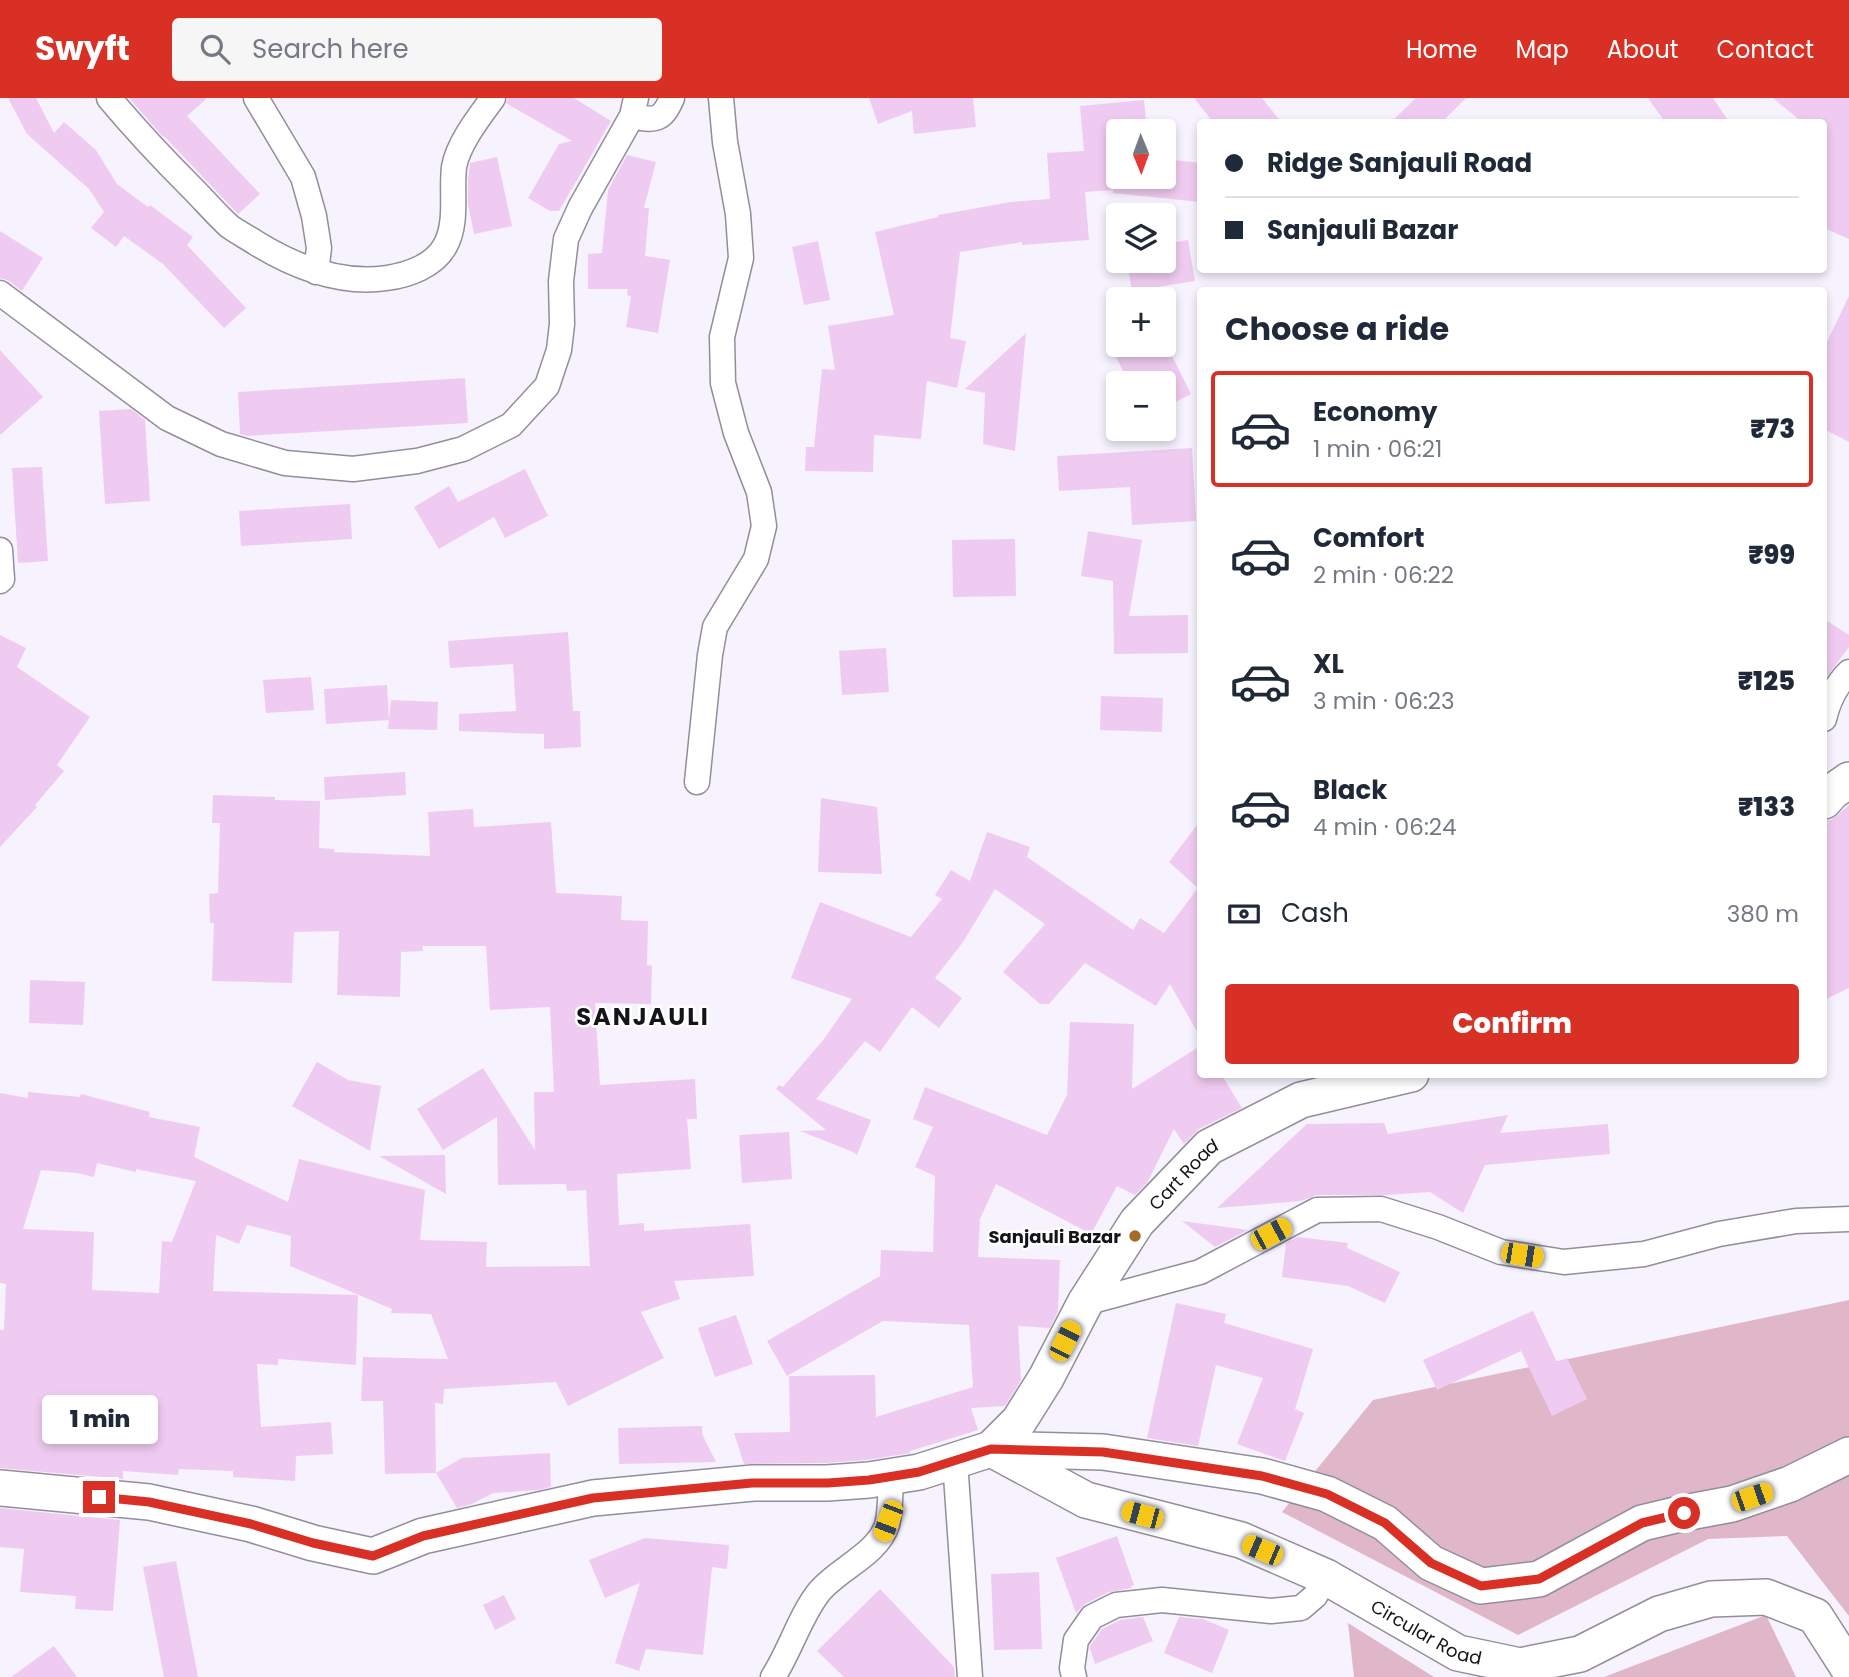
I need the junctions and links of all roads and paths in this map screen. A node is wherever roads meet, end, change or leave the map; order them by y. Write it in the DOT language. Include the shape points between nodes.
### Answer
graph roads {
  1 [pos="109,98"];
  2 [pos="256,98"];
  3 [pos="492,98"];
  4 [pos="672,98"];
  5 [pos="721,98"];
  6 [pos="634,107"];
  7 [pos="316,272"];
  8 [pos="0,293"];
  9 [pos="0,550"];
  10 [pos="0,581"];
  11 [pos="1849,672"];
  12 [pos="1827,707"];
  13 [pos="1849,780"];
  14 [pos="697,782"];
  15 [pos="1827,798"];
  16 [pos="1394,1078"];
  17 [pos="1849,1219"];
  18 [pos="1085,1303"];
  19 [pos="991,1449"];
  20 [pos="1849,1455"];
  21 [pos="955,1461"];
  22 [pos="891,1476"];
  23 [pos="0,1488"];
  24 [pos="1326,1577"];
  25 [pos="966,1628"];
  26 [pos="1849,1669"];
  27 [pos="773,1677"];
  28 [pos="958,1677"];
  29 [pos="970,1677"];
  30 [pos="1074,1677"];
  1 -- 7 [label="street" via="230,227 277,256"];
  2 -- 7 [label="street" via="303,177 319,248"];
  3 -- 7 [label="street" via="469,131 455,164 452,226 445,247 430,264 369,281"];
  4 -- 6 [label="street" via="665,113 651,120"];
  5 -- 14 [label="street" via="741,258 722,337 723,383 759,492 764,526 756,559 715,626"];
  6 -- 8 [label="street" via="566,239 559,350 547,386 511,425 464,449 353,469 285,463 221,444 167,418"];
  9 -- 10 [label="street"];
  11 -- 12 [label="street"];
  13 -- 15 [label="main road"];
  16 -- 18 [label="main road, Cart Road" via="1301,1100 1209,1147 1137,1222"];
  17 -- 18 [label="street" via="1796,1221 1719,1234 1644,1254 1563,1262 1501,1252 1381,1209 1317,1210 1200,1272"];
  18 -- 19 [label="main road, Cart Road" via="1019,1421"];
  19 -- 20 [label="main road" via="1103,1452 1262,1476 1314,1490 1385,1523 1431,1563 1481,1586 1539,1579 1642,1523 1732,1504 1790,1484"];
  19 -- 21 [label="main road"];
  19 -- 24 [label="main road, Circular Road" via="1086,1500 1241,1540"];
  21 -- 22 [label="main road"];
  21 -- 25 [label="street"];
  22 -- 23 [label="main road" via="593,1498 423,1536 373,1556 149,1502"];
  22 -- 27 [label="street" via="888,1521 882,1537 819,1593"];
  24 -- 26 [label="main road, Circular Road" via="1458,1653 1520,1665 1580,1654 1659,1614 1711,1599 1766,1597 1815,1616"];
  24 -- 30 [label="street" via="1301,1608 1271,1611 1162,1600 1116,1605 1092,1617 1076,1640"];
  25 -- 28 [label="street"];
  25 -- 29 [label="street"];
}
